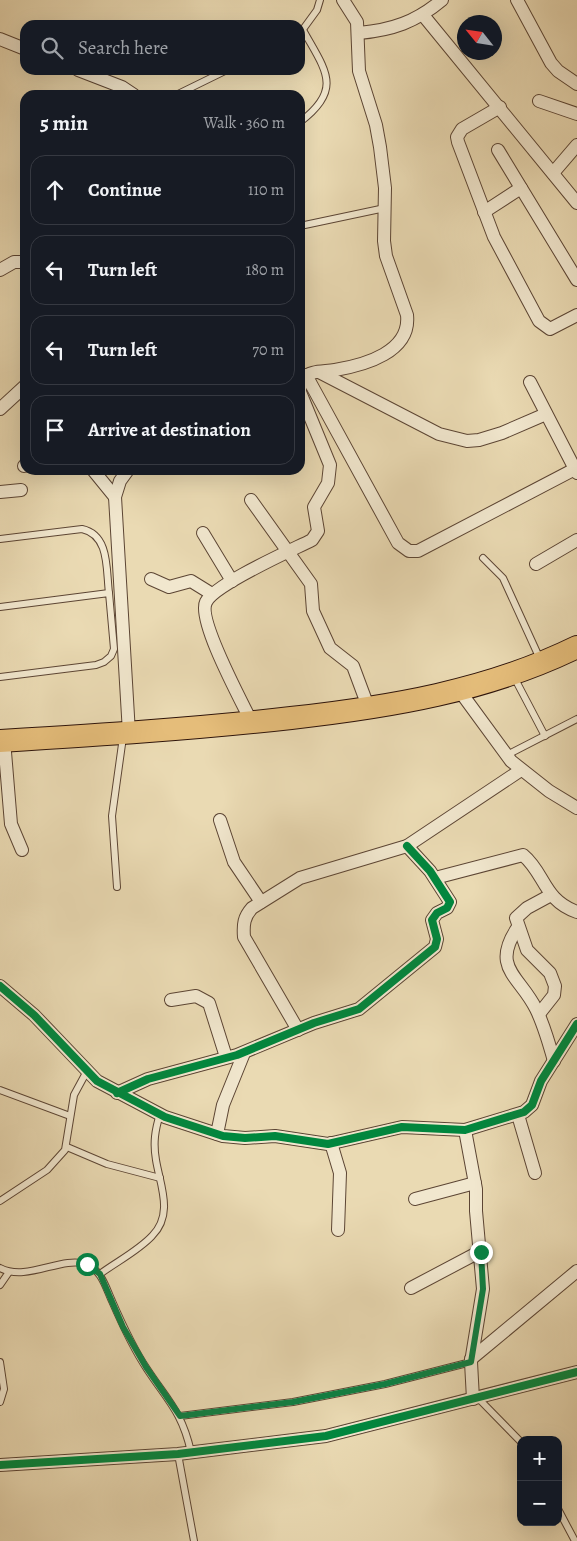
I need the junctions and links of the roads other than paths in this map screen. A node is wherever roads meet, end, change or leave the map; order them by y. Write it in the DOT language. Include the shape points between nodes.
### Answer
graph roads {
  1 [pos="320,0"];
  2 [pos="344,0"];
  3 [pos="442,0"];
  4 [pos="517,0"];
  5 [pos="423,15"];
  6 [pos="305,28"];
  7 [pos="359,32"];
  8 [pos="305,37"];
  9 [pos="0,39"];
  10 [pos="20,47"];
  11 [pos="92,75"];
  12 [pos="217,75"];
  13 [pos="577,84"];
  14 [pos="127,90"];
  15 [pos="186,90"];
  16 [pos="539,101"];
  17 [pos="500,108"];
  18 [pos="577,114"];
  19 [pos="305,118"];
  20 [pos="577,145"];
  21 [pos="498,150"];
  22 [pos="553,173"];
  23 [pos="521,188"];
  24 [pos="577,203"];
  25 [pos="385,208"];
  26 [pos="484,212"];
  27 [pos="305,225"];
  28 [pos="20,262"];
  29 [pos="0,270"];
  30 [pos="577,280"];
  31 [pos="577,315"];
  32 [pos="312,374"];
  33 [pos="305,378"];
  34 [pos="530,382"];
  35 [pos="20,393"];
  36 [pos="305,402"];
  37 [pos="0,409"];
  38 [pos="546,414"];
  39 [pos="576,471"];
  40 [pos="97,475"];
  41 [pos="124,475"];
  42 [pos="21,490"];
  43 [pos="0,492"];
  44 [pos="115,497"];
  45 [pos="251,500"];
  46 [pos="203,533"];
  47 [pos="0,539"];
  48 [pos="577,540"];
  49 [pos="290,551"];
  50 [pos="483,558"];
  51 [pos="536,564"];
  52 [pos="151,579"];
  53 [pos="232,581"];
  54 [pos="109,593"];
  55 [pos="212,594"];
  56 [pos="0,607"];
  57 [pos="577,647"];
  58 [pos="541,663"];
  59 [pos="513,675"];
  60 [pos="0,676"];
  61 [pos="460,690"];
  62 [pos="369,709"];
  63 [pos="577,719"];
  64 [pos="252,723"];
  65 [pos="126,733"];
  66 [pos="545,736"];
  67 [pos="2,740"];
  68 [pos="507,756"];
  69 [pos="521,770"];
  70 [pos="577,808"];
  71 [pos="220,820"];
  72 [pos="407,846"];
  73 [pos="22,850"];
  74 [pos="435,878"];
  75 [pos="118,887"];
  76 [pos="551,895"];
  77 [pos="261,902"];
  78 [pos="577,912"];
  79 [pos="518,927"];
  80 [pos="0,986"];
  81 [pos="171,1000"];
  82 [pos="539,1014"];
  83 [pos="577,1024"];
  84 [pos="298,1030"];
  85 [pos="244,1052"];
  86 [pos="226,1057"];
  87 [pos="554,1061"];
  88 [pos="87,1071"];
  89 [pos="0,1090"];
  90 [pos="117,1093"];
  91 [pos="160,1114"];
  92 [pos="518,1115"];
  93 [pos="70,1116"];
  94 [pos="465,1130"];
  95 [pos="216,1134"];
  96 [pos="331,1143"];
  97 [pos="67,1147"];
  98 [pos="536,1173"];
  99 [pos="160,1178"];
  100 [pos="476,1184"];
  101 [pos="415,1199"];
  102 [pos="0,1201"];
  103 [pos="338,1230"];
  104 [pos="481,1252"];
  105 [pos="0,1268"];
  106 [pos="577,1271"];
  107 [pos="9,1272"];
  108 [pos="100,1274"];
  109 [pos="0,1285"];
  110 [pos="410,1288"];
  111 [pos="0,1362"];
  112 [pos="471,1365"];
  113 [pos="577,1372"];
  114 [pos="474,1395"];
  115 [pos="0,1402"];
  116 [pos="180,1416"];
  117 [pos="517,1438"];
  118 [pos="191,1452"];
  119 [pos="178,1454"];
  120 [pos="0,1464"];
  121 [pos="562,1516"];
  122 [pos="194,1541"];
  123 [pos="576,1541"];
  1 -- 6 [label="lane"];
  2 -- 7 [label="street" via="355,16"];
  3 -- 5 [label="street"];
  4 -- 13 [label="street" via="551,63"];
  5 -- 7 [label="street" via="392,29"];
  5 -- 17 [label="street"];
  7 -- 25 [label="street" via="359,71 378,135"];
  8 -- 19 [label="lane" via="324,70 327,84 321,103"];
  9 -- 10 [label="street"];
  11 -- 14 [label="street"];
  12 -- 15 [label="lane"];
  16 -- 18 [label="street"];
  17 -- 22 [label="street"];
  17 -- 26 [label="street" via="462,129 457,137"];
  20 -- 22 [label="street"];
  21 -- 23 [label="street"];
  22 -- 24 [label="street"];
  23 -- 26 [label="street"];
  23 -- 30 [label="street"];
  25 -- 27 [label="lane"];
  25 -- 32 [label="street" via="386,256 407,315 406,332 396,348 374,358 344,369"];
  26 -- 31 [label="street" via="494,237 543,326 550,329"];
  28 -- 29 [label="street"];
  32 -- 33 [label="street"];
  32 -- 38 [label="street" via="439,434 467,441 502,433"];
  32 -- 39 [label="street" via="398,542 409,551 418,551"];
  34 -- 38 [label="street"];
  35 -- 37 [label="street"];
  36 -- 49 [label="street" via="328,456 330,472 328,483 314,507 318,531 312,540"];
  38 -- 39 [label="street"];
  40 -- 44 [label="street"];
  41 -- 44 [label="street"];
  42 -- 43 [label="street"];
  44 -- 65 [label="street"];
  45 -- 49 [label="street"];
  46 -- 53 [label="street"];
  47 -- 54 [label="lane" via="89,530 104,549"];
  48 -- 51 [label="street"];
  49 -- 53 [label="street"];
  49 -- 62 [label="street" via="311,584 311,606 327,642 353,666"];
  50 -- 58 [label="lane" via="503,578"];
  52 -- 55 [label="street" via="174,587 191,581"];
  53 -- 55 [label="street"];
  54 -- 56 [label="lane"];
  54 -- 60 [label="lane" via="114,649 104,662"];
  55 -- 64 [label="street" via="204,607 204,616 216,649"];
  57 -- 58 [label="highway"];
  58 -- 59 [label="highway"];
  59 -- 61 [label="highway"];
  59 -- 66 [label="lane"];
  61 -- 62 [label="highway"];
  61 -- 68 [label="street"];
  62 -- 64 [label="highway"];
  63 -- 66 [label="lane"];
  64 -- 65 [label="highway"];
  65 -- 67 [label="highway"];
  65 -- 75 [label="lane" via="112,816"];
  66 -- 68 [label="lane"];
  67 -- 73 [label="street" via="11,824"];
  68 -- 69 [label="street"];
  69 -- 70 [label="street"];
  69 -- 72 [label="street"];
  71 -- 77 [label="street" via="234,862"];
  72 -- 74 [label="street"];
  72 -- 77 [label="street" via="300,878"];
  74 -- 76 [label="street" via="523,855"];
  74 -- 84 [label="street" via="450,902 448,908 432,920 437,939 434,947 359,1009"];
  76 -- 78 [label="street"];
  76 -- 79 [label="street" via="520,913 516,918"];
  77 -- 84 [label="street" via="246,914 244,936"];
  79 -- 82 [label="street" via="506,950 509,970"];
  79 -- 82 [label="street" via="527,950 550,973 555,986 554,996"];
  80 -- 88 [label="street" via="40,1021"];
  81 -- 86 [label="street" via="196,996 209,1003"];
  82 -- 87 [label="street"];
  83 -- 87 [label="street"];
  84 -- 85 [label="street"];
  85 -- 86 [label="street"];
  85 -- 95 [label="street" via="228,1091"];
  86 -- 90 [label="street" via="148,1079"];
  87 -- 92 [label="street" via="541,1081 532,1105"];
  88 -- 90 [label="street"];
  88 -- 93 [label="lane" via="74,1095"];
  89 -- 93 [label="lane"];
  90 -- 91 [label="street"];
  91 -- 95 [label="street"];
  91 -- 99 [label="lane" via="154,1136"];
  92 -- 94 [label="street"];
  92 -- 98 [label="street"];
  93 -- 97 [label="lane"];
  94 -- 96 [label="street" via="402,1127"];
  94 -- 100 [label="street"];
  95 -- 96 [label="street" via="245,1138 275,1136 318,1144"];
  96 -- 103 [label="street" via="340,1173"];
  97 -- 99 [label="lane" via="107,1164"];
  97 -- 102 [label="lane" via="47,1170"];
  99 -- 108 [label="lane" via="165,1199 159,1227 152,1237"];
  100 -- 101 [label="street"];
  100 -- 104 [label="street"];
  104 -- 110 [label="street"];
  104 -- 112 [label="street" via="483,1289"];
  105 -- 107 [label="lane"];
  106 -- 112 [label="street"];
  107 -- 108 [label="lane" via="81,1264 94,1268"];
  107 -- 109 [label="lane"];
  108 -- 116 [label="lane" via="123,1327"];
  111 -- 115 [label="lane" via="4,1389"];
  112 -- 114 [label="street"];
  112 -- 116 [label="lane" via="293,1402"];
  113 -- 114 [label="street"];
  114 -- 117 [label="lane"];
  114 -- 118 [label="street" via="326,1436"];
  116 -- 118 [label="lane"];
  118 -- 119 [label="street"];
  119 -- 120 [label="street"];
  119 -- 122 [label="lane"];
  121 -- 123 [label="lane"];
}
